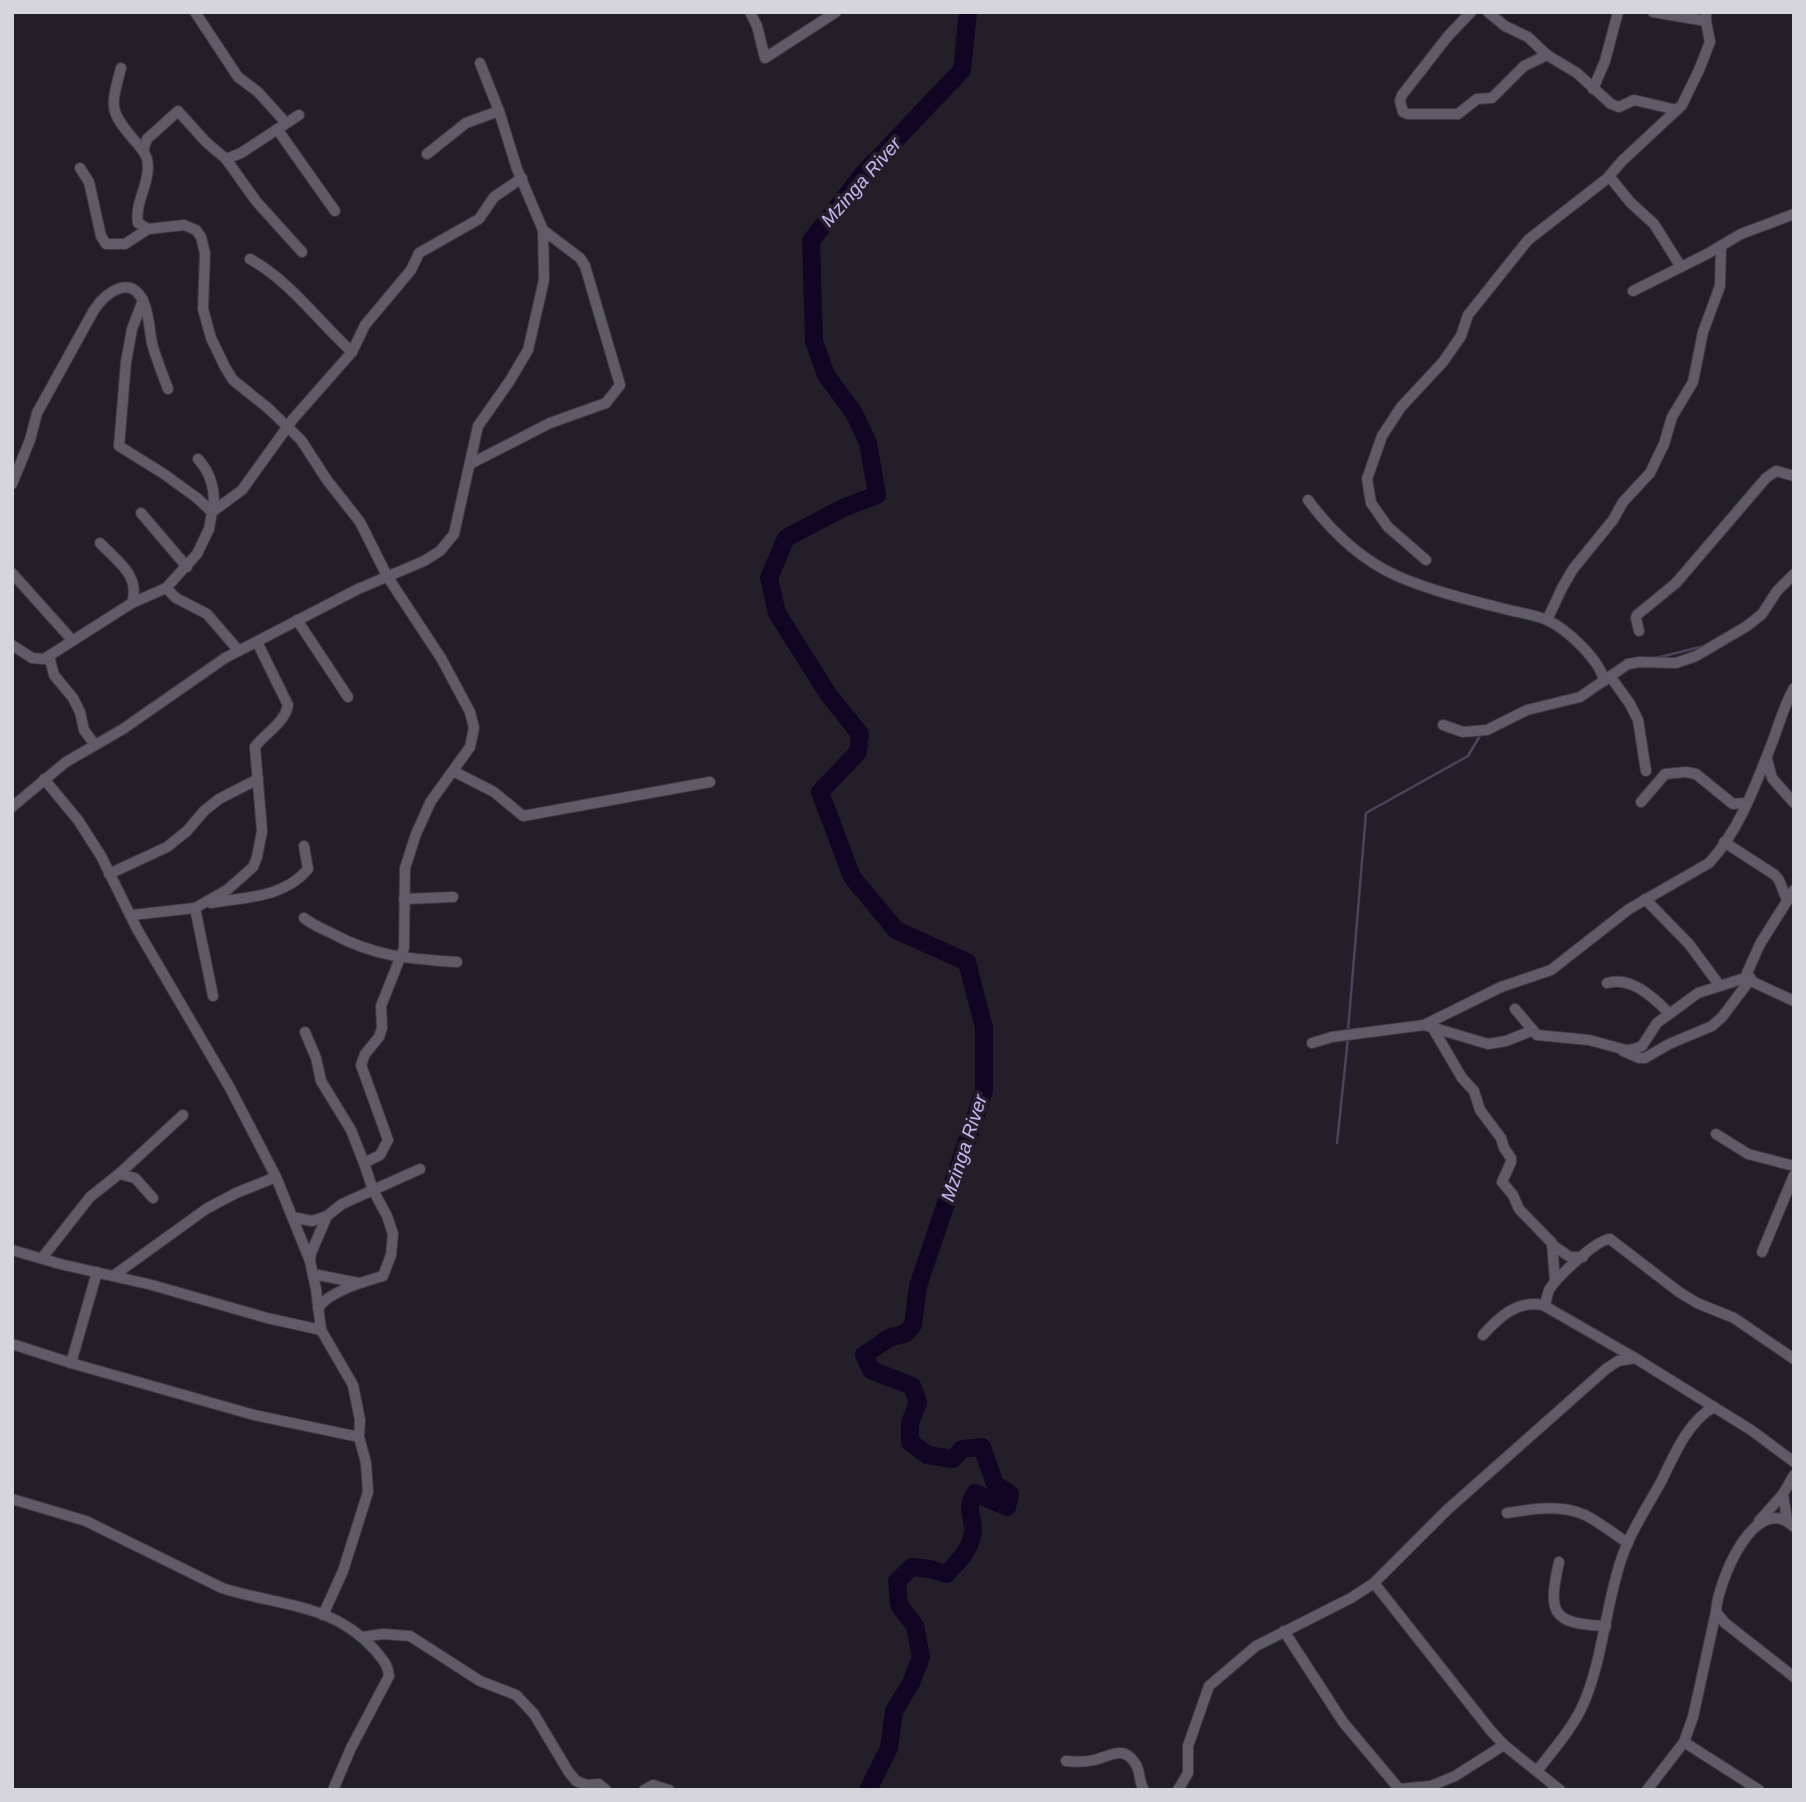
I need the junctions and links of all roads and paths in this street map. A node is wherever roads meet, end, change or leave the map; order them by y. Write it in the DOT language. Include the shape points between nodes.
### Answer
graph roads {
  1 [pos="195,12"];
  2 [pos="750,12"];
  3 [pos="836,12"];
  4 [pos="1471,12"];
  5 [pos="1488,12"];
  6 [pos="1618,12"];
  7 [pos="1653,12"];
  8 [pos="1706,17"];
  9 [pos="1547,55"];
  10 [pos="480,63"];
  11 [pos="121,68"];
  12 [pos="1593,89"];
  13 [pos="1677,110"];
  14 [pos="499,111"];
  15 [pos="299,115"];
  16 [pos="281,126"];
  17 [pos="143,150"];
  18 [pos="427,154"];
  19 [pos="226,159"];
  20 [pos="80,168"];
  21 [pos="1609,177"];
  22 [pos="522,178"];
  23 [pos="335,211"];
  24 [pos="1794,214"];
  25 [pos="149,229"];
  26 [pos="543,230"];
  27 [pos="1721,246"];
  28 [pos="302,251"];
  29 [pos="250,259"];
  30 [pos="1681,267"];
  31 [pos="1633,291"];
  32 [pos="143,300"];
  33 [pos="352,352"];
  34 [pos="168,389"];
  35 [pos="288,427"];
  36 [pos="198,459"];
  37 [pos="470,464"];
  38 [pos="1794,476"];
  39 [pos="12,484"];
  40 [pos="1308,500"];
  41 [pos="212,512"];
  42 [pos="141,513"];
  43 [pos="100,543"];
  44 [pos="1426,560"];
  45 [pos="187,567"];
  46 [pos="12,573"];
  47 [pos="1794,575"];
  48 [pos="387,576"];
  49 [pos="166,588"];
  50 [pos="132,603"];
  51 [pos="297,620"];
  52 [pos="1547,620"];
  53 [pos="1639,631"];
  54 [pos="72,640"];
  55 [pos="257,642"];
  56 [pos="12,645"];
  57 [pos="239,651"];
  58 [pos="50,656"];
  59 [pos="1607,679"];
  60 [pos="1794,688"];
  61 [pos="348,697"];
  62 [pos="1443,725"];
  63 [pos="95,745"];
  64 [pos="1766,756"];
  65 [pos="453,771"];
  66 [pos="1646,771"];
  67 [pos="44,779"];
  68 [pos="258,779"];
  69 [pos="710,782"];
  70 [pos="1641,802"];
  71 [pos="1745,803"];
  72 [pos="1794,803"];
  73 [pos="12,807"];
  74 [pos="1724,842"];
  75 [pos="304,846"];
  76 [pos="109,874"];
  77 [pos="1791,895"];
  78 [pos="453,897"];
  79 [pos="404,899"];
  80 [pos="1645,899"];
  81 [pos="198,906"];
  82 [pos="132,915"];
  83 [pos="304,918"];
  84 [pos="401,958"];
  85 [pos="457,962"];
  86 [pos="1749,978"];
  87 [pos="1606,983"];
  88 [pos="1720,986"];
  89 [pos="213,996"];
  90 [pos="1794,1001"];
  91 [pos="1515,1009"];
  92 [pos="1669,1013"];
  93 [pos="1428,1025"];
  94 [pos="1531,1031"];
  95 [pos="305,1032"];
  96 [pos="1312,1042"];
  97 [pos="1618,1047"];
  98 [pos="183,1115"];
  99 [pos="1716,1134"];
  100 [pos="364,1163"];
  101 [pos="1794,1166"];
  102 [pos="421,1169"];
  103 [pos="119,1174"];
  104 [pos="1794,1175"];
  105 [pos="276,1177"];
  106 [pos="373,1190"];
  107 [pos="153,1198"];
  108 [pos="327,1216"];
  109 [pos="292,1217"];
  110 [pos="1554,1247"];
  111 [pos="12,1250"];
  112 [pos="1762,1252"];
  113 [pos="310,1257"];
  114 [pos="1583,1257"];
  115 [pos="42,1258"];
  116 [pos="97,1272"];
  117 [pos="313,1273"];
  118 [pos="113,1276"];
  119 [pos="329,1276"];
  120 [pos="1555,1282"];
  121 [pos="359,1283"];
  122 [pos="1545,1306"];
  123 [pos="318,1308"];
  124 [pos="321,1330"];
  125 [pos="1483,1335"];
  126 [pos="12,1344"];
  127 [pos="1635,1358"];
  128 [pos="1794,1359"];
  129 [pos="71,1363"];
  130 [pos="1714,1407"];
  131 [pos="359,1437"];
  132 [pos="1794,1462"];
  133 [pos="1794,1475"];
  134 [pos="1783,1494"];
  135 [pos="12,1499"];
  136 [pos="1507,1513"];
  137 [pos="1790,1524"];
  138 [pos="1756,1525"];
  139 [pos="1628,1543"];
  140 [pos="1559,1562"];
  141 [pos="1374,1583"];
  142 [pos="1716,1612"];
  143 [pos="323,1615"];
  144 [pos="1606,1626"];
  145 [pos="1284,1631"];
  146 [pos="362,1637"];
  147 [pos="1794,1677"];
  148 [pos="1684,1742"];
  149 [pos="1504,1745"];
  150 [pos="1066,1761"];
  151 [pos="1537,1770"];
  152 [pos="1400,1789"];
  153 [pos="333,1790"];
  154 [pos="606,1790"];
  155 [pos="644,1790"];
  156 [pos="669,1790"];
  157 [pos="1144,1790"];
  158 [pos="1178,1790"];
  159 [pos="1560,1790"];
  160 [pos="1647,1790"];
  161 [pos="1759,1790"];
  1 -- 16 [label="street" via="238,77 258,92"];
  2 -- 3 [label="street" via="765,58"];
  4 -- 9 [label="street" via="1402,94 1404,112 1458,114 1477,99 1492,98 1524,66"];
  5 -- 9 [label="street"];
  6 -- 12 [label="street"];
  7 -- 8 [label="street"];
  8 -- 13 [label="street" via="1710,42"];
  9 -- 12 [label="street"];
  10 -- 14 [label="street"];
  11 -- 17 [label="street" via="113,97 114,114"];
  12 -- 13 [label="street" via="1619,107 1634,100"];
  13 -- 21 [label="street"];
  14 -- 18 [label="street" via="466,123"];
  14 -- 22 [label="street"];
  15 -- 16 [label="street"];
  16 -- 19 [label="street"];
  16 -- 23 [label="street"];
  17 -- 19 [label="street" via="147,139 177,111"];
  17 -- 25 [label="street" via="148,171 137,220"];
  19 -- 28 [label="street" via="256,201"];
  20 -- 25 [label="street" via="89,182 106,244 125,244"];
  21 -- 30 [label="street" via="1654,224"];
  21 -- 44 [label="street" via="1528,240 1468,315 1461,336 1443,362 1401,407 1382,436 1367,479 1371,503 1388,527"];
  22 -- 26 [label="street"];
  22 -- 33 [label="street" via="494,197 479,219 419,253 411,270 365,325"];
  24 -- 27 [label="street"];
  25 -- 35 [label="street" via="184,225 201,237 205,253 202,300 211,338 233,380"];
  26 -- 37 [label="street" via="544,280 528,350 478,426"];
  26 -- 37 [label="street" via="585,266 620,385 606,403 550,423"];
  27 -- 30 [label="street"];
  27 -- 52 [label="street" via="1720,286 1703,332 1693,382 1672,417 1650,472 1573,569"];
  29 -- 33 [label="street" via="284,282"];
  30 -- 31 [label="street"];
  32 -- 34 [label="street"];
  32 -- 39 [label="street" via="119,287 102,297 37,413"];
  32 -- 41 [label="street" via="126,362 119,446"];
  33 -- 35 [label="street"];
  35 -- 41 [label="street" via="242,491"];
  35 -- 48 [label="street" via="360,522"];
  36 -- 41 [label="street" via="211,478"];
  37 -- 48 [label="street" via="457,527 447,543 425,561"];
  38 -- 53 [label="street" via="1776,471 1766,478 1676,583 1637,615"];
  40 -- 52 [label="street" via="1342,539 1398,576"];
  41 -- 45 [label="street" via="205,540"];
  42 -- 45 [label="street"];
  43 -- 50 [label="street" via="131,576 135,584"];
  45 -- 49 [label="street"];
  46 -- 54 [label="street"];
  47 -- 59 [label="street" via="1762,614 1707,651 1676,663 1631,663"];
  48 -- 51 [label="street"];
  48 -- 65 [label="street" via="441,657 470,712 473,739"];
  49 -- 50 [label="street"];
  49 -- 57 [label="street" via="207,614"];
  50 -- 54 [label="street"];
  51 -- 55 [label="street"];
  51 -- 61 [label="street"];
  52 -- 59 [label="street" via="1593,658"];
  54 -- 58 [label="street"];
  55 -- 57 [label="street"];
  55 -- 68 [label="street" via="288,705 287,712 255,747"];
  56 -- 58 [label="street" via="32,658"];
  57 -- 63 [label="street"];
  58 -- 63 [label="street" via="54,675 73,698 84,730"];
  59 -- 62 [label="street" via="1580,697 1527,710 1487,730 1463,732"];
  59 -- 66 [label="street" via="1634,710"];
  60 -- 64 [label="street"];
  63 -- 67 [label="street"];
  64 -- 71 [label="street"];
  64 -- 72 [label="street" via="1770,775"];
  65 -- 69 [label="street" via="494,792 523,816"];
  65 -- 79 [label="street" via="415,834 405,868"];
  67 -- 73 [label="street"];
  67 -- 76 [label="street" via="78,820"];
  68 -- 76 [label="street" via="219,799 167,847"];
  68 -- 81 [label="street" via="262,831 253,867 227,890"];
  70 -- 71 [label="street" via="1665,774 1686,772 1696,774 1733,804"];
  71 -- 74 [label="street"];
  74 -- 77 [label="street" via="1774,875"];
  74 -- 80 [label="street" via="1702,868"];
  75 -- 81 [label="street" via="308,869 284,889"];
  76 -- 82 [label="street"];
  77 -- 86 [label="street" via="1752,957"];
  78 -- 79 [label="street"];
  79 -- 84 [label="street"];
  80 -- 88 [label="street" via="1689,944"];
  80 -- 93 [label="street" via="1551,970 1501,987"];
  81 -- 82 [label="street"];
  81 -- 89 [label="street"];
  82 -- 105 [label="street"];
  83 -- 84 [label="street" via="361,948"];
  84 -- 85 [label="street"];
  84 -- 100 [label="street" via="381,1006 379,1037 361,1065 388,1140 380,1155"];
  86 -- 88 [label="street"];
  86 -- 90 [label="street"];
  86 -- 97 [label="street" via="1712,1026 1645,1058"];
  87 -- 92 [label="street" via="1619,980 1633,985"];
  88 -- 92 [label="street" via="1698,993"];
  91 -- 94 [label="street"];
  92 -- 97 [label="street" via="1652,1027 1642,1046"];
  93 -- 94 [label="street" via="1488,1044"];
  93 -- 96 [label="street"];
  93 -- 110 [label="street" via="1474,1091 1480,1110 1511,1157 1502,1182"];
  94 -- 97 [label="street"];
  95 -- 100 [label="street" via="321,1081 351,1130"];
  98 -- 103 [label="street"];
  99 -- 101 [label="street" via="1748,1154"];
  100 -- 106 [label="street"];
  102 -- 106 [label="street"];
  103 -- 107 [label="street" via="135,1178"];
  103 -- 115 [label="street" via="90,1197"];
  104 -- 112 [label="street"];
  105 -- 109 [label="street"];
  105 -- 118 [label="street" via="206,1209"];
  106 -- 108 [label="street" via="334,1208"];
  106 -- 121 [label="street" via="393,1234 391,1255 383,1276"];
  108 -- 109 [label="street" via="312,1221"];
  108 -- 113 [label="street"];
  109 -- 113 [label="street"];
  110 -- 114 [label="street" via="1570,1257"];
  110 -- 120 [label="street"];
  111 -- 115 [label="street"];
  113 -- 117 [label="street"];
  113 -- 119 [label="street"];
  114 -- 120 [label="street"];
  114 -- 128 [label="street" via="1602,1240 1610,1239 1679,1292 1734,1318"];
  115 -- 116 [label="street"];
  116 -- 118 [label="street"];
  116 -- 129 [label="street"];
  117 -- 119 [label="street"];
  117 -- 123 [label="street"];
  118 -- 124 [label="street"];
  119 -- 121 [label="street"];
  120 -- 122 [label="street"];
  121 -- 123 [label="street" via="326,1299"];
  122 -- 125 [label="street" via="1529,1304 1510,1310"];
  122 -- 127 [label="street"];
  123 -- 124 [label="street"];
  124 -- 131 [label="street" via="352,1381"];
  126 -- 129 [label="street"];
  127 -- 130 [label="street"];
  127 -- 141 [label="street" via="1606,1369 1447,1510"];
  129 -- 131 [label="street" via="254,1415"];
  130 -- 132 [label="street"];
  130 -- 139 [label="street" via="1694,1425 1672,1459"];
  131 -- 143 [label="street" via="368,1492 343,1571"];
  133 -- 134 [label="street"];
  134 -- 137 [label="street"];
  134 -- 138 [label="street"];
  135 -- 143 [label="street" via="86,1521 222,1588 300,1605"];
  136 -- 139 [label="street" via="1566,1509 1586,1515"];
  137 -- 138 [label="street" via="1769,1519"];
  138 -- 142 [label="street" via="1737,1551"];
  139 -- 144 [label="street"];
  140 -- 144 [label="street" via="1552,1596 1557,1612 1578,1623"];
  141 -- 145 [label="street"];
  141 -- 149 [label="street"];
  142 -- 147 [label="street"];
  142 -- 148 [label="street"];
  143 -- 146 [label="street"];
  144 -- 151 [label="street" via="1583,1705"];
  145 -- 152 [label="street" via="1343,1722"];
  145 -- 158 [label="street" via="1256,1646 1209,1686 1188,1746 1188,1773"];
  146 -- 153 [label="street" via="388,1665 389,1676"];
  146 -- 154 [label="street" via="410,1636 480,1681 516,1695 534,1714 576,1781 587,1786 599,1784"];
  148 -- 160 [label="street"];
  148 -- 161 [label="street"];
  149 -- 151 [label="street"];
  149 -- 152 [label="street" via="1455,1776 1431,1786"];
  150 -- 157 [label="street" via="1121,1752 1139,1769"];
  151 -- 159 [label="street"];
  155 -- 156 [label="street" via="653,1785"];
}
